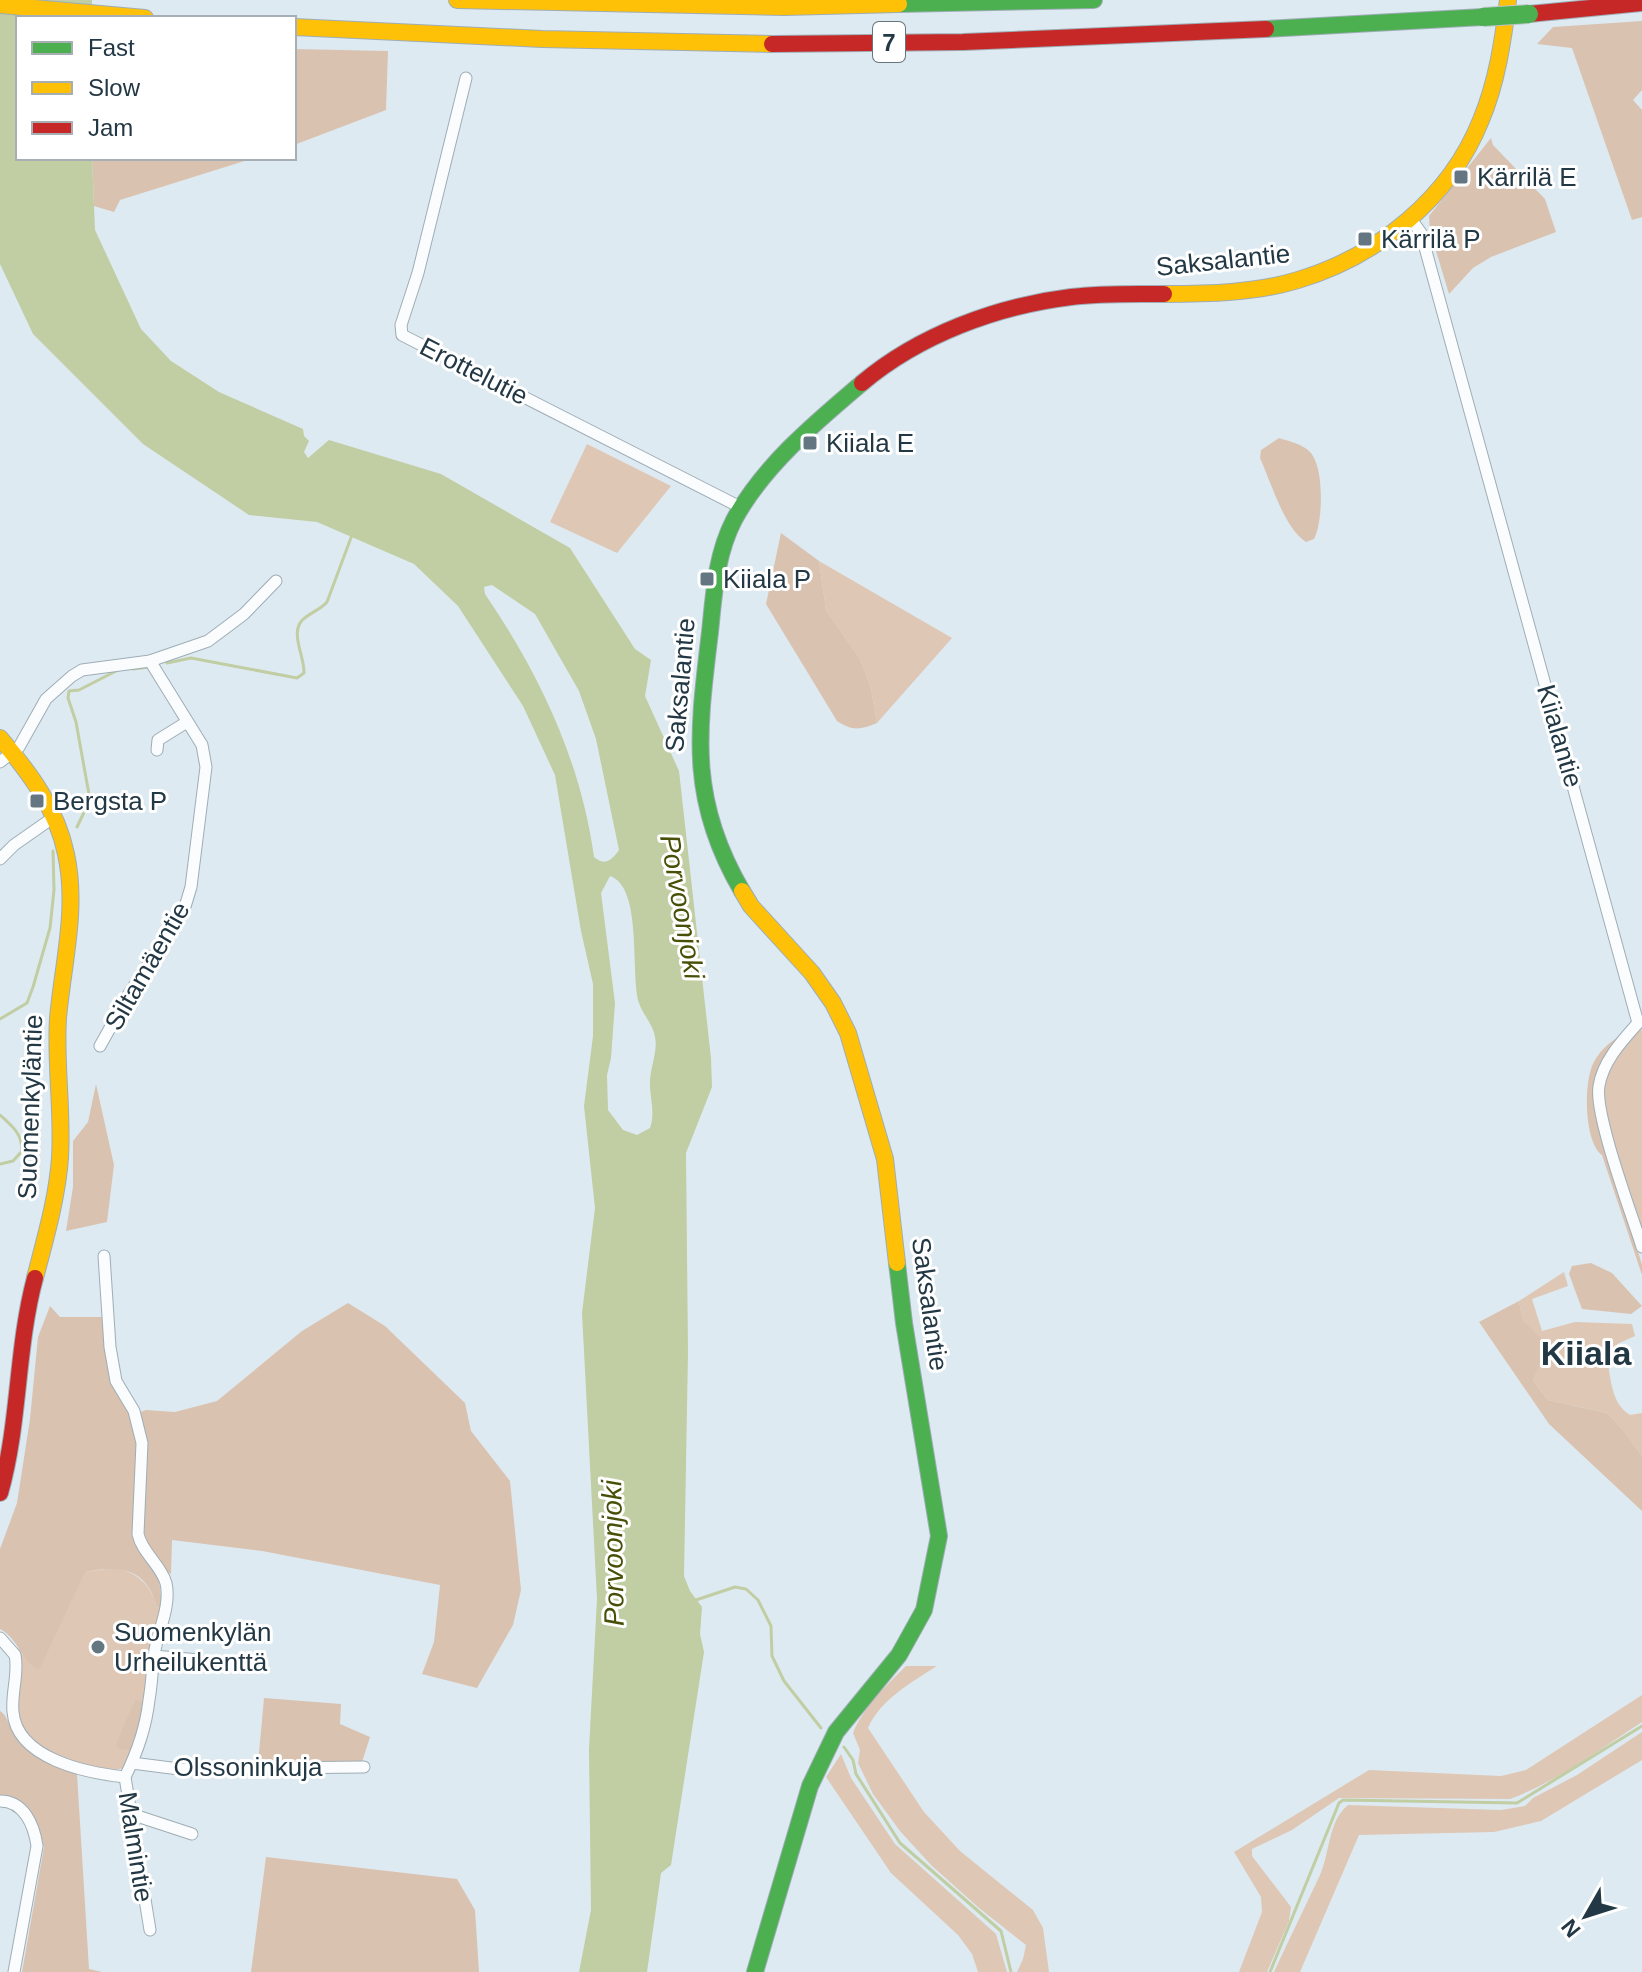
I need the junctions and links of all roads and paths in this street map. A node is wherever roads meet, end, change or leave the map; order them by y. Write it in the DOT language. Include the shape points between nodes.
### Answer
graph roads {
  1 [pos="457,0"];
  2 [pos="1094,0"];
  3 [pos="1508,0"];
  4 [pos="1642,3"];
  5 [pos="0,5"];
  6 [pos="109,16"];
  7 [pos="296,27"];
  8 [pos="466,78"];
  9 [pos="1411,219"];
  10 [pos="740,507"];
  11 [pos="276,581"];
  12 [pos="150,661"];
  13 [pos="187,722"];
  14 [pos="0,738"];
  15 [pos="157,750"];
  16 [pos="7,758"];
  17 [pos="54,817"];
  18 [pos="0,859"];
  19 [pos="100,1046"];
  20 [pos="1642,1247"];
  21 [pos="104,1256"];
  22 [pos="0,1493"];
  23 [pos="0,1638"];
  24 [pos="154,1656"];
  25 [pos="199,1660"];
  26 [pos="132,1763"];
  27 [pos="364,1767"];
  28 [pos="125,1777"];
  29 [pos="0,1801"];
  30 [pos="131,1814"];
  31 [pos="192,1834"];
  32 [pos="150,1930"];
  33 [pos="14,1972"];
  34 [pos="755,1972"];
  1 -- 2 [label="main road, 7" via="784,7"];
  3 -- 9 [label="main road, Saksalantie" via="1493,88 1479,126 1462,159"];
  4 -- 7 [label="main road, 7, bridge" via="1159,35 789,44 496,38"];
  5 -- 6 [label="main road"];
  8 -- 10 [label="street, Erottelutie" via="402,335"];
  9 -- 10 [label="main road, Saksalantie" via="1344,263 1296,281 1214,292 1071,297 958,327 902,355 858,387 791,447"];
  9 -- 20 [label="street, Kiialantie" via="1421,233 1638,1023 1605,1068 1598,1088"];
  10 -- 34 [label="main road, Saksalantie" via="718,560 699,721 705,800 730,870 751,906 812,973 848,1033 885,1159 904,1323 939,1536 924,1610 899,1655 836,1732 810,1786"];
  11 -- 12 [label="street" via="208,641"];
  12 -- 13 [label="street, Siltamäentie"];
  12 -- 16 [label="street" via="82,670 72,676 46,699"];
  13 -- 15 [label="street" via="158,740"];
  13 -- 19 [label="street, Siltamäentie" via="202,745 206,767 187,901"];
  14 -- 16 [label="main road, Suomenkyläntie"];
  16 -- 17 [label="main road, Suomenkyläntie" via="45,798"];
  17 -- 18 [label="street"];
  17 -- 22 [label="main road, Suomenkyläntie" via="72,893 58,1020 58,1174 20,1348 9,1458"];
  21 -- 24 [label="street, Malmintie" via="116,1381 134,1411 142,1443 138,1534 166,1583"];
  23 -- 28 [label="street" via="15,1655 13,1711 25,1739 75,1768"];
  24 -- 25 [label="street"];
  24 -- 26 [label="street, Malmintie" via="146,1721"];
  26 -- 27 [label="street, Olssoninkuja" via="179,1769"];
  26 -- 28 [label="street, Malmintie"];
  28 -- 30 [label="street, Malmintie"];
  29 -- 33 [label="street" via="23,1811 35,1829 37,1846"];
  30 -- 31 [label="street"];
  30 -- 32 [label="street, Malmintie"];
}
